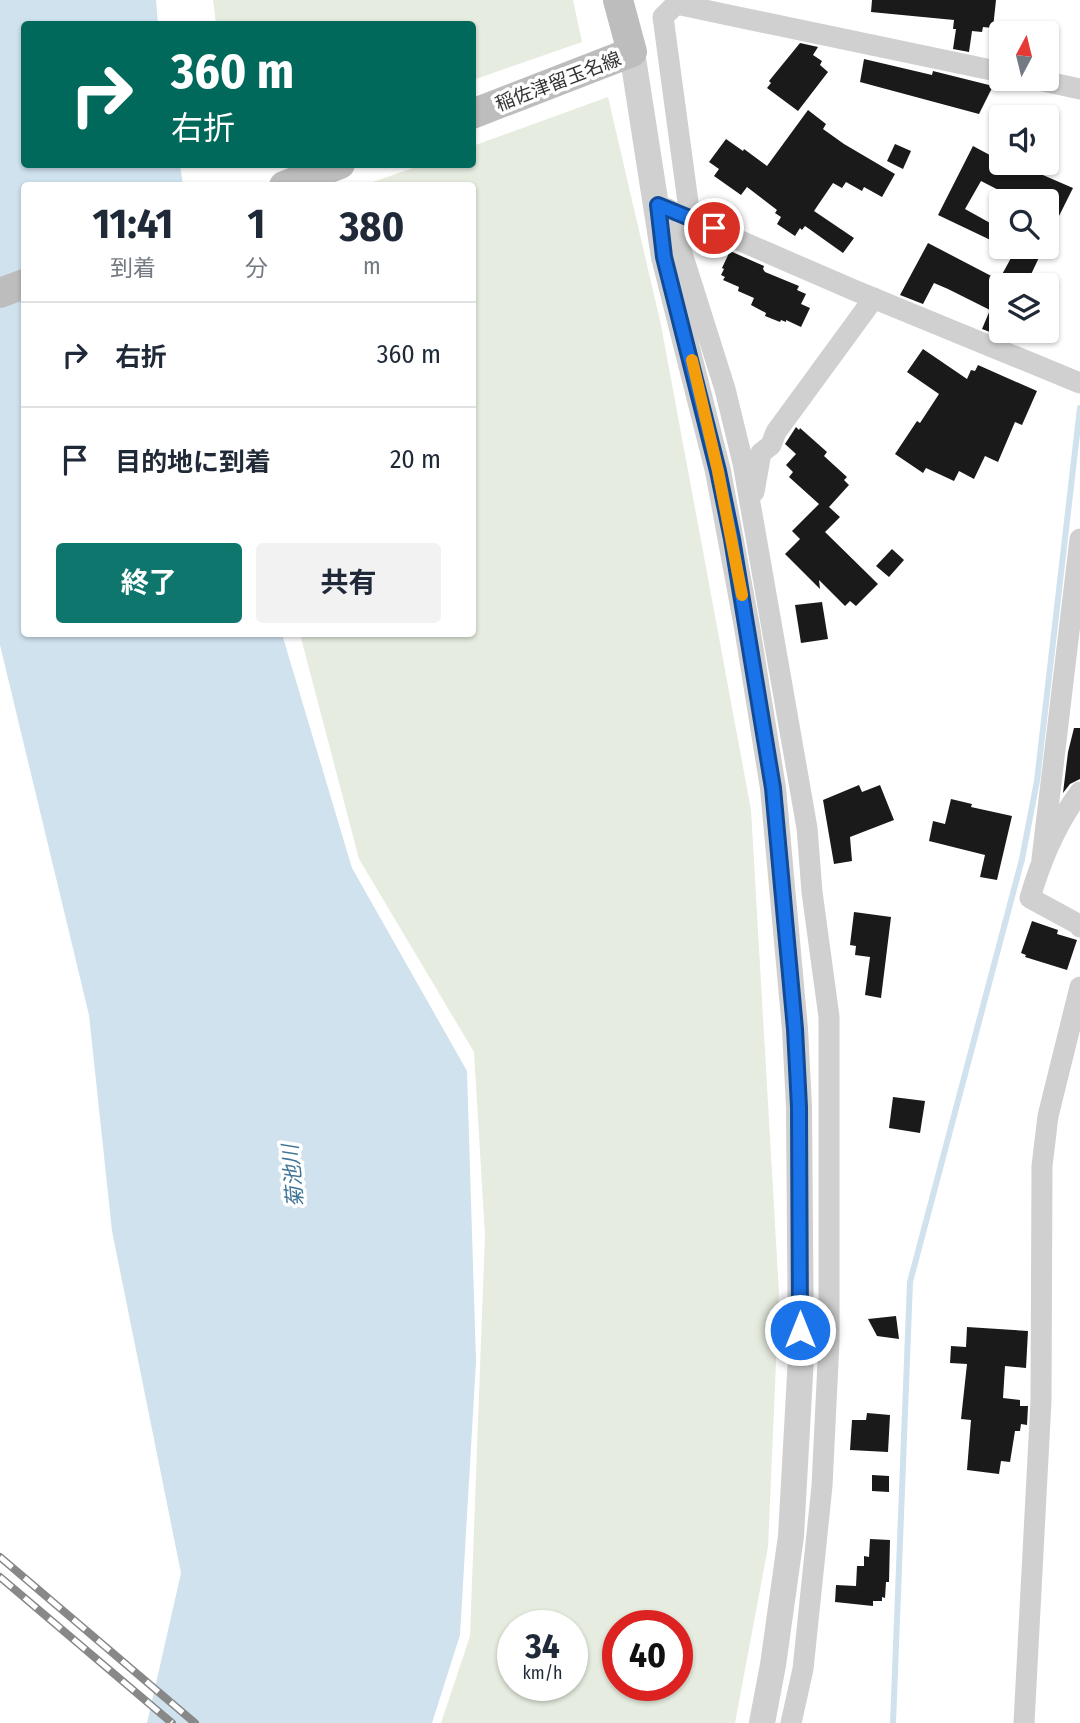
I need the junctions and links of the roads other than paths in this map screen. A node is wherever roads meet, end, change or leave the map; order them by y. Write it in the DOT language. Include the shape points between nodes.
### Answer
graph roads {
  1 [pos="618,0"];
  2 [pos="676,2"];
  3 [pos="632,52"];
  4 [pos="989,69"];
  5 [pos="1059,84"];
  6 [pos="1080,89"];
  7 [pos="476,113"];
  8 [pos="330,168"];
  9 [pos="295,182"];
  10 [pos="663,207"];
  11 [pos="690,217"];
  12 [pos="21,285"];
  13 [pos="0,293"];
  14 [pos="874,298"];
  15 [pos="1073,380"];
  16 [pos="751,506"];
  17 [pos="1080,539"];
  18 [pos="1080,792"];
  19 [pos="1042,859"];
  20 [pos="1080,927"];
  21 [pos="1080,987"];
  22 [pos="762,1723"];
  23 [pos="791,1723"];
  24 [pos="1024,1723"];
  1 -- 3 [label="main road, 稲佐津留玉名線"];
  2 -- 4 [label="street"];
  2 -- 11 [label="street" via="663,17"];
  3 -- 7 [label="main road, 稲佐津留玉名線"];
  3 -- 10 [label="street"];
  5 -- 6 [label="street"];
  8 -- 9 [label="main road"];
  10 -- 11 [label="street"];
  10 -- 16 [label="street" via="725,390"];
  10 -- 22 [label="street" via="664,257 718,471 773,788 795,1029 801,1357 791,1536"];
  11 -- 14 [label="street"];
  12 -- 13 [label="main road"];
  14 -- 15 [label="street"];
  14 -- 16 [label="street" via="761,453"];
  16 -- 23 [label="street" via="807,828 829,1017 829,1342 822,1473 803,1669"];
  17 -- 19 [label="street"];
  18 -- 19 [label="street"];
  19 -- 20 [label="street" via="1030,898"];
  21 -- 24 [label="street" via="1048,1116 1042,1166 1041,1401"];
}
